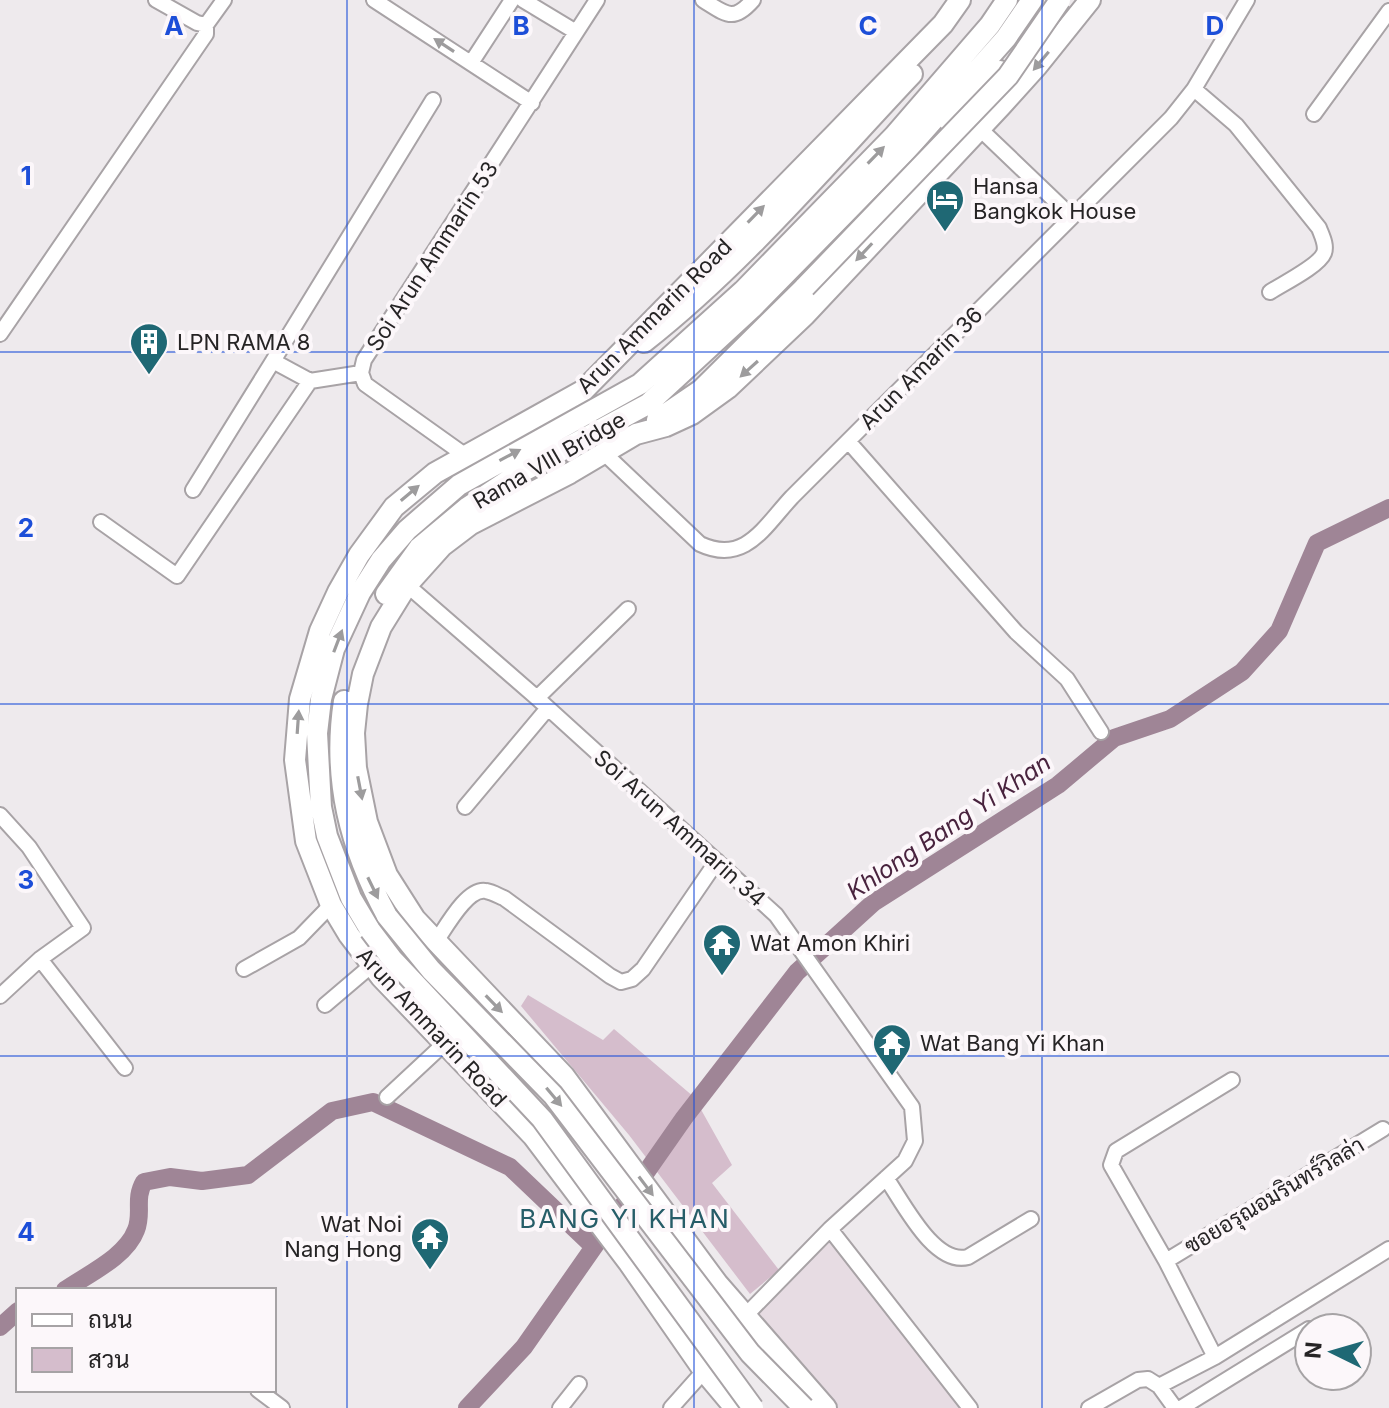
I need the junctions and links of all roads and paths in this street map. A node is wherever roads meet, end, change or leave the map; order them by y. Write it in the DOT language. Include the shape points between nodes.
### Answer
graph roads {
  1 [pos="156,0"];
  2 [pos="224,0"];
  3 [pos="374,0"];
  4 [pos="512,0"];
  5 [pos="523,0"];
  6 [pos="597,0"];
  7 [pos="703,0"];
  8 [pos="753,0"];
  9 [pos="960,0"];
  10 [pos="975,0"];
  11 [pos="1007,0"];
  12 [pos="1032,0"];
  13 [pos="1060,0"];
  14 [pos="1088,0"];
  15 [pos="1247,0"];
  16 [pos="1389,11"];
  17 [pos="206,25"];
  18 [pos="576,32"];
  19 [pos="471,63"];
  20 [pos="1194,89"];
  21 [pos="433,100"];
  22 [pos="532,103"];
  23 [pos="1314,114"];
  24 [pos="979,128"];
  25 [pos="1071,216"];
  26 [pos="1270,292"];
  27 [pos="0,334"];
  28 [pos="273,361"];
  29 [pos="361,373"];
  30 [pos="310,381"];
  31 [pos="584,390"];
  32 [pos="630,438"];
  33 [pos="848,441"];
  34 [pos="604,453"];
  35 [pos="466,456"];
  36 [pos="193,490"];
  37 [pos="101,522"];
  38 [pos="407,585"];
  39 [pos="628,609"];
  40 [pos="542,703"];
  41 [pos="1101,732"];
  42 [pos="465,807"];
  43 [pos="0,815"];
  44 [pos="717,861"];
  45 [pos="331,905"];
  46 [pos="435,943"];
  47 [pos="40,959"];
  48 [pos="372,965"];
  49 [pos="244,969"];
  50 [pos="0,996"];
  51 [pos="325,1005"];
  52 [pos="445,1043"];
  53 [pos="125,1068"];
  54 [pos="1232,1080"];
  55 [pos="387,1097"];
  56 [pos="1383,1129"];
  57 [pos="886,1178"];
  58 [pos="1031,1219"];
  59 [pos="830,1229"];
  60 [pos="1389,1249"];
  61 [pos="1166,1261"];
  62 [pos="717,1283"];
  63 [pos="660,1306"];
  64 [pos="746,1315"];
  65 [pos="1293,1339"];
  66 [pos="1215,1357"];
  67 [pos="704,1371"];
  68 [pos="579,1384"];
  69 [pos="1159,1386"];
  70 [pos="260,1392"];
  71 [pos="277,1406"];
  72 [pos="560,1408"];
  73 [pos="671,1408"];
  74 [pos="735,1408"];
  75 [pos="753,1408"];
  76 [pos="763,1408"];
  77 [pos="803,1408"];
  78 [pos="826,1408"];
  79 [pos="970,1408"];
  80 [pos="1089,1408"];
  81 [pos="1175,1408"];
  82 [pos="1181,1408"];
  1 -- 17 [label="street"];
  2 -- 17 [label="street"];
  19 -- 3 [label="street, one-way"];
  4 -- 19 [label="street"];
  5 -- 18 [label="street"];
  6 -- 18 [label="street, Soi Arun Ammarin 53"];
  7 -- 8 [label="street" via="728,15 741,13"];
  31 -- 9 [label="main road, Arun Ammarin Road, one-way" via="943,24"];
  10 -- 31 [label="main road" via="948,36 769,226 668,323"];
  75 -- 11 [label="main road, Rama VIII Bridge, one-way, bridge" via="542,1119 370,930 337,865 321,807 321,699 350,611 407,530 485,468 640,384 743,291 894,136"];
  12 -- 77 [label="main road, Rama VIII Bridge, one-way, bridge" via="1006,38 903,154 752,308 648,404 493,490 419,548 378,606 344,702 344,804 357,852 387,916 431,970 553,1095 750,1353"];
  13 -- 32 [label="main road, bridge" via="1008,76 805,287 701,390"];
  14 -- 24 [label="main road, one-way"];
  14 -- 32 [label="main road" via="1053,23 999,72"];
  15 -- 20 [label="street, Arun Amarin 36"];
  16 -- 23 [label="street"];
  17 -- 27 [label="street" via="206,34"];
  18 -- 22 [label="street, Soi Arun Ammarin 53"];
  19 -- 22 [label="street"];
  20 -- 25 [label="street, Arun Amarin 36"];
  20 -- 26 [label="street" via="1236,125 1325,241 1318,261"];
  21 -- 28 [label="street"];
  22 -- 29 [label="street, Soi Arun Ammarin 53" via="364,360"];
  24 -- 25 [label="street"];
  24 -- 32 [label="main road, one-way" via="805,315 728,388 692,414"];
  25 -- 33 [label="street, Arun Amarin 36"];
  28 -- 30 [label="street"];
  28 -- 36 [label="street"];
  29 -- 30 [label="street"];
  29 -- 35 [label="street, Soi Arun Ammarin 53" via="365,384"];
  30 -- 37 [label="street" via="177,576"];
  31 -- 35 [label="main road, Arun Ammarin Road"];
  32 -- 34 [label="main road"];
  33 -- 34 [label="street, Arun Amarin 36" via="749,544 728,552 700,544"];
  33 -- 41 [label="street" via="1016,632 1067,679"];
  34 -- 38 [label="main road" via="471,524 442,546"];
  45 -- 35 [label="main road, Arun Ammarin Road, one-way" via="306,841 295,760 308,664 338,592 381,524 414,489"];
  38 -- 40 [label="street, Soi Arun Ammarin 34"];
  38 -- 46 [label="main road, one-way" via="381,627 363,674 354,733 356,768 367,822 387,875"];
  39 -- 40 [label="street"];
  40 -- 42 [label="street"];
  40 -- 44 [label="street, Soi Arun Ammarin 34"];
  43 -- 47 [label="street" via="29,847 83,928"];
  44 -- 46 [label="street" via="632,979 621,982 610,976 504,898 486,891 466,898"];
  44 -- 57 [label="street, Soi Arun Ammarin 34" via="776,915 912,1107 915,1141 905,1161"];
  45 -- 48 [label="main road, Arun Ammarin Road"];
  45 -- 49 [label="street" via="299,938"];
  46 -- 62 [label="main road, one-way" via="564,1076"];
  47 -- 50 [label="street"];
  47 -- 53 [label="street"];
  48 -- 51 [label="street"];
  48 -- 52 [label="main road, Arun Ammarin Road"];
  52 -- 55 [label="street"];
  52 -- 63 [label="main road, Arun Ammarin Road" via="533,1136"];
  54 -- 61 [label="street, ซอยอรุณอมรินทร์วิลล่า" via="1112,1158 1111,1165"];
  56 -- 61 [label="street, ซอยอรุณอมรินทร์วิลล่า"];
  57 -- 58 [label="street" via="936,1249 959,1260"];
  57 -- 59 [label="street"];
  59 -- 64 [label="street"];
  59 -- 79 [label="street"];
  60 -- 66 [label="street"];
  61 -- 66 [label="street, ซอยอรุณอมรินทร์วิลล่า"];
  62 -- 64 [label="main road"];
  62 -- 77 [label="main road" via="758,1350"];
  63 -- 67 [label="main road, Arun Ammarin Road"];
  63 -- 76 [label="main road"];
  64 -- 78 [label="main road"];
  65 -- 82 [label="street"];
  66 -- 69 [label="street"];
  67 -- 73 [label="street"];
  67 -- 74 [label="main road, Arun Ammarin Road"];
  68 -- 72 [label="street"];
  69 -- 80 [label="street" via="1138,1380"];
  69 -- 81 [label="street"];
  70 -- 71 [label="street"];
}
